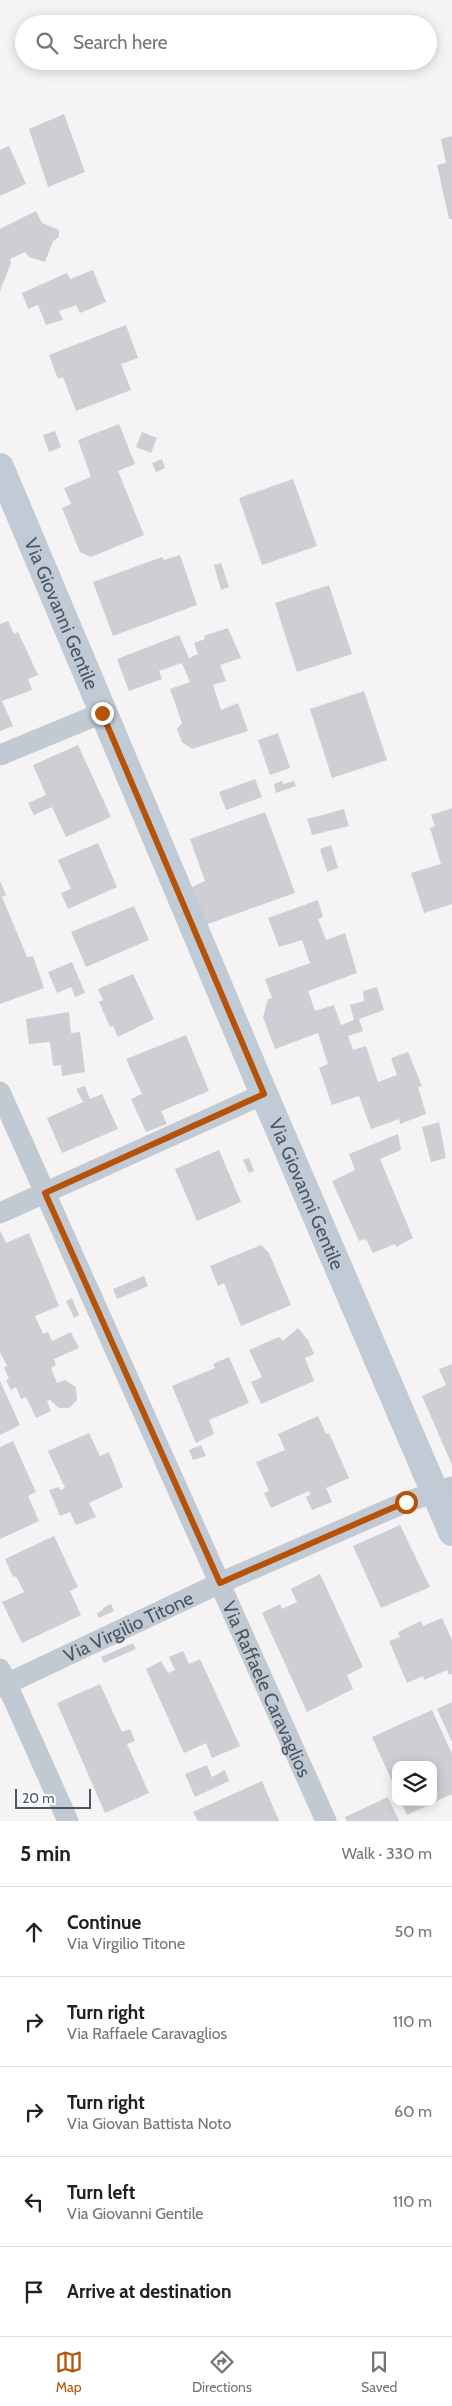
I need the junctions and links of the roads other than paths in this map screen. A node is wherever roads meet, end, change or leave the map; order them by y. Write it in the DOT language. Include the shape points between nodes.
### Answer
graph roads {
  1 [pos="0,467"];
  2 [pos="102,713"];
  3 [pos="0,754"];
  4 [pos="0,1092"];
  5 [pos="264,1094"];
  6 [pos="45,1193"];
  7 [pos="0,1213"];
  8 [pos="444,1490"];
  9 [pos="452,1532"];
  10 [pos="220,1583"];
  11 [pos="2,1680"];
  12 [pos="68,1821"];
  13 [pos="326,1821"];
  1 -- 2 [label="main road, Via Giovanni Gentile"];
  2 -- 3 [label="street"];
  2 -- 5 [label="main road, Via Giovanni Gentile"];
  4 -- 6 [label="street, Via Raffaele Caravaglios"];
  5 -- 6 [label="street"];
  5 -- 8 [label="main road, Via Giovanni Gentile"];
  6 -- 7 [label="street"];
  6 -- 10 [label="street, Via Raffaele Caravaglios"];
  8 -- 9 [label="main road, Via Giovanni Gentile"];
  8 -- 10 [label="street, Via Virgilio Titone" via="406,1502"];
  10 -- 11 [label="street, Via Virgilio Titone"];
  10 -- 13 [label="street, Via Raffaele Caravaglios"];
  11 -- 12 [label="street"];
}
